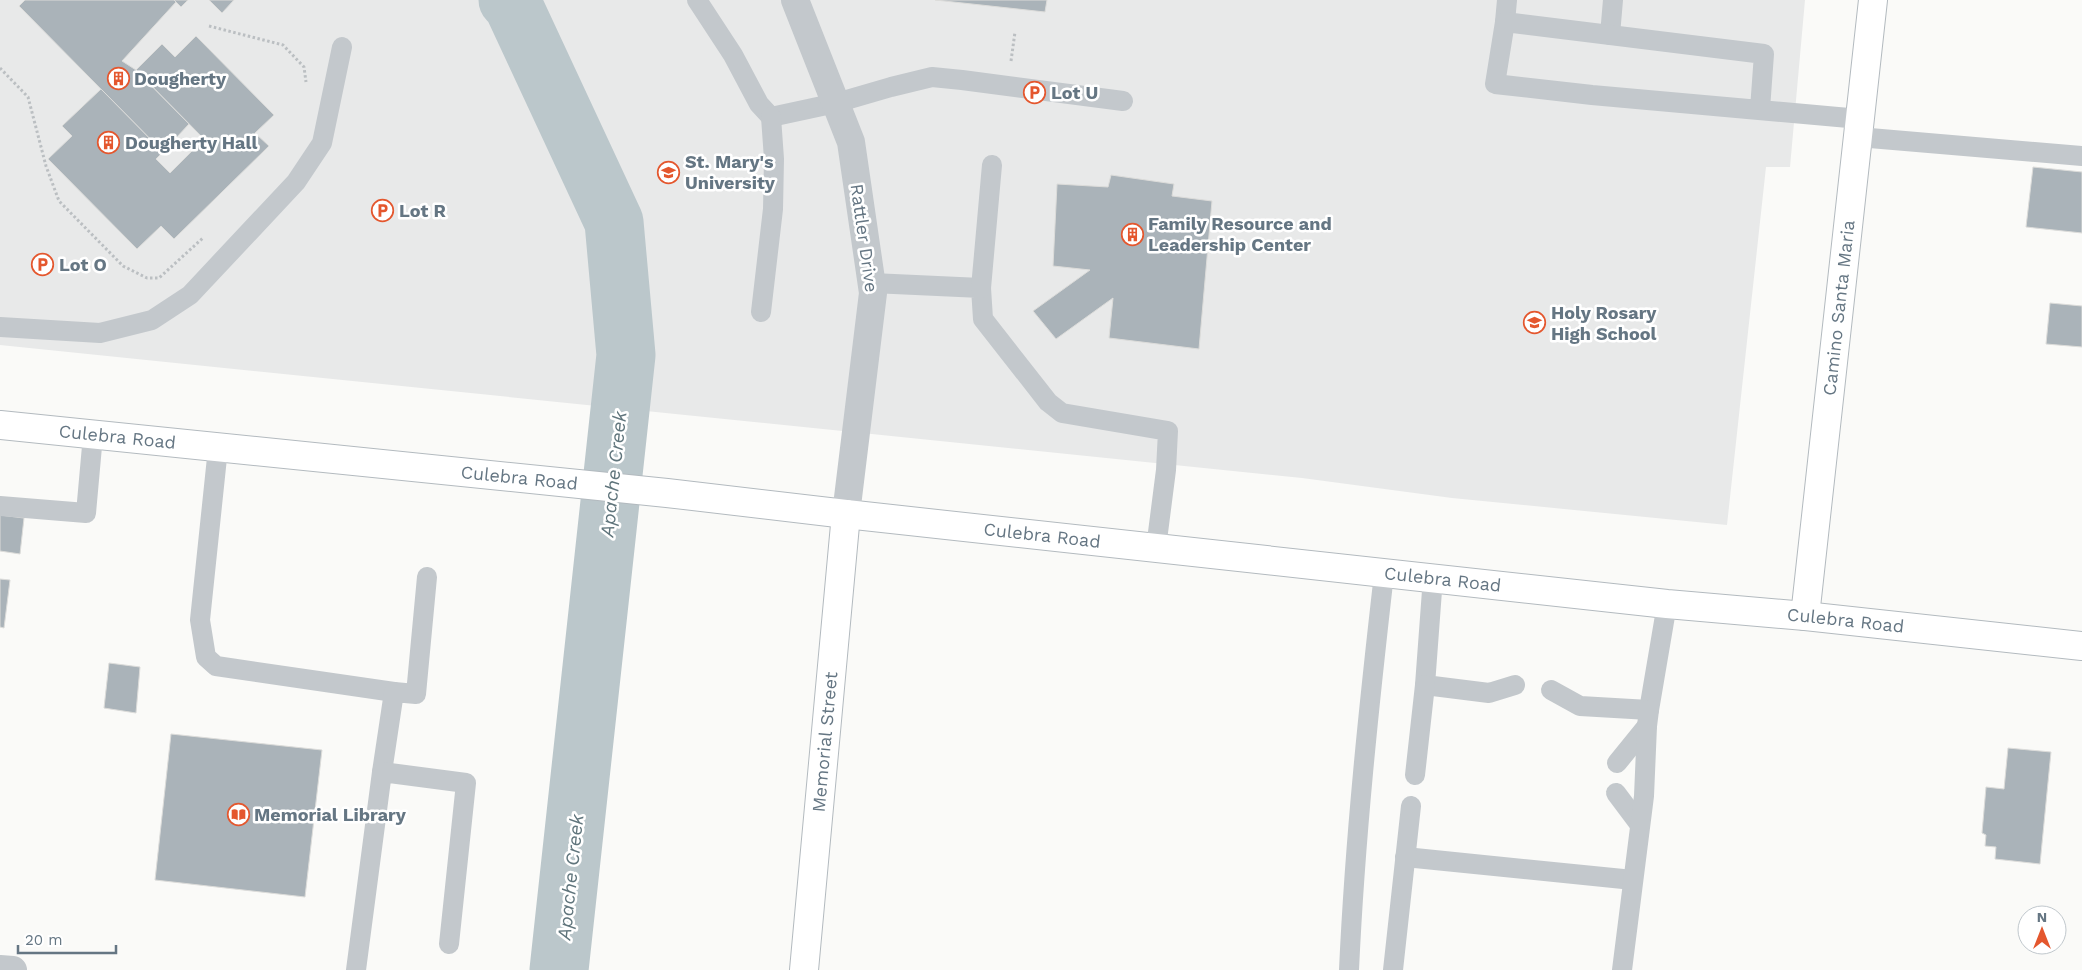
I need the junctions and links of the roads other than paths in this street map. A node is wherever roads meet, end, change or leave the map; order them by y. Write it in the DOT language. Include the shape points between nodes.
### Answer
graph roads {
  1 [pos="697,0"];
  2 [pos="795,0"];
  3 [pos="1508,0"];
  4 [pos="1613,0"];
  5 [pos="1873,0"];
  6 [pos="1505,22"];
  7 [pos="1610,35"];
  8 [pos="342,47"];
  9 [pos="1124,101"];
  10 [pos="836,103"];
  11 [pos="1760,109"];
  12 [pos="771,117"];
  13 [pos="1859,128"];
  14 [pos="2082,156"];
  15 [pos="992,165"];
  16 [pos="872,283"];
  17 [pos="980,288"];
  18 [pos="761,312"];
  19 [pos="0,327"];
  20 [pos="0,425"];
  21 [pos="93,435"];
  22 [pos="218,448"];
  23 [pos="0,506"];
  24 [pos="846,514"];
  25 [pos="1156,548"];
  26 [pos="1384,574"];
  27 [pos="427,577"];
  28 [pos="1433,577"];
  29 [pos="1667,604"];
  30 [pos="1805,616"];
  31 [pos="2082,646"];
  32 [pos="1425,685"];
  33 [pos="394,692"];
  34 [pos="1514,692"];
  35 [pos="1551,696"];
  36 [pos="1648,718"];
  37 [pos="1617,763"];
  38 [pos="382,772"];
  39 [pos="1415,775"];
  40 [pos="1616,793"];
  41 [pos="1411,806"];
  42 [pos="1640,825"];
  43 [pos="1406,857"];
  44 [pos="1633,880"];
  45 [pos="449,944"];
  46 [pos="0,969"];
  47 [pos="13,970"];
  48 [pos="356,970"];
  49 [pos="804,970"];
  50 [pos="1349,970"];
  51 [pos="1393,970"];
  52 [pos="1622,970"];
  1 -- 12 [label="lane" via="733,55 759,104"];
  2 -- 10 [label="street, Rattler Drive"];
  3 -- 6 [label="lane"];
  4 -- 7 [label="lane"];
  5 -- 13 [label="main road, Camino Santa Maria"];
  6 -- 7 [label="lane"];
  6 -- 11 [label="lane" via="1495,84"];
  7 -- 11 [label="lane" via="1764,54"];
  8 -- 19 [label="lane" via="322,142 296,182 190,295 152,320 100,333"];
  9 -- 10 [label="lane" via="932,77"];
  10 -- 12 [label="lane"];
  10 -- 16 [label="street, Rattler Drive" via="851,142"];
  11 -- 13 [label="lane"];
  12 -- 18 [label="lane" via="774,209"];
  13 -- 14 [label="lane"];
  13 -- 30 [label="main road, Camino Santa Maria"];
  15 -- 17 [label="lane"];
  16 -- 17 [label="lane"];
  16 -- 24 [label="street, Rattler Drive" via="874,294"];
  17 -- 25 [label="lane" via="983,319 1048,402 1062,412 1168,431"];
  20 -- 21 [label="main road, Culebra Road"];
  21 -- 22 [label="main road, Culebra Road"];
  21 -- 23 [label="lane" via="86,513"];
  22 -- 24 [label="main road, Culebra Road"];
  22 -- 33 [label="lane" via="200,620 206,657 216,666"];
  24 -- 25 [label="main road, Culebra Road"];
  24 -- 49 [label="main road, Memorial Street"];
  25 -- 26 [label="main road, Culebra Road"];
  26 -- 28 [label="main road, Culebra Road"];
  26 -- 50 [label="lane" via="1352,900"];
  27 -- 33 [label="lane" via="416,694"];
  28 -- 29 [label="main road, Culebra Road"];
  28 -- 32 [label="lane"];
  29 -- 30 [label="main road, Culebra Road"];
  29 -- 36 [label="lane"];
  30 -- 31 [label="main road, Culebra Road"];
  32 -- 34 [label="lane" via="1488,693"];
  32 -- 39 [label="lane"];
  33 -- 38 [label="lane"];
  35 -- 36 [label="lane" via="1580,706"];
  36 -- 37 [label="lane"];
  36 -- 42 [label="lane"];
  38 -- 45 [label="lane" via="466,783"];
  38 -- 48 [label="lane"];
  40 -- 42 [label="lane"];
  41 -- 43 [label="lane"];
  42 -- 44 [label="lane"];
  43 -- 44 [label="lane"];
  43 -- 51 [label="lane"];
  44 -- 52 [label="lane"];
  46 -- 47 [label="street"];
}
